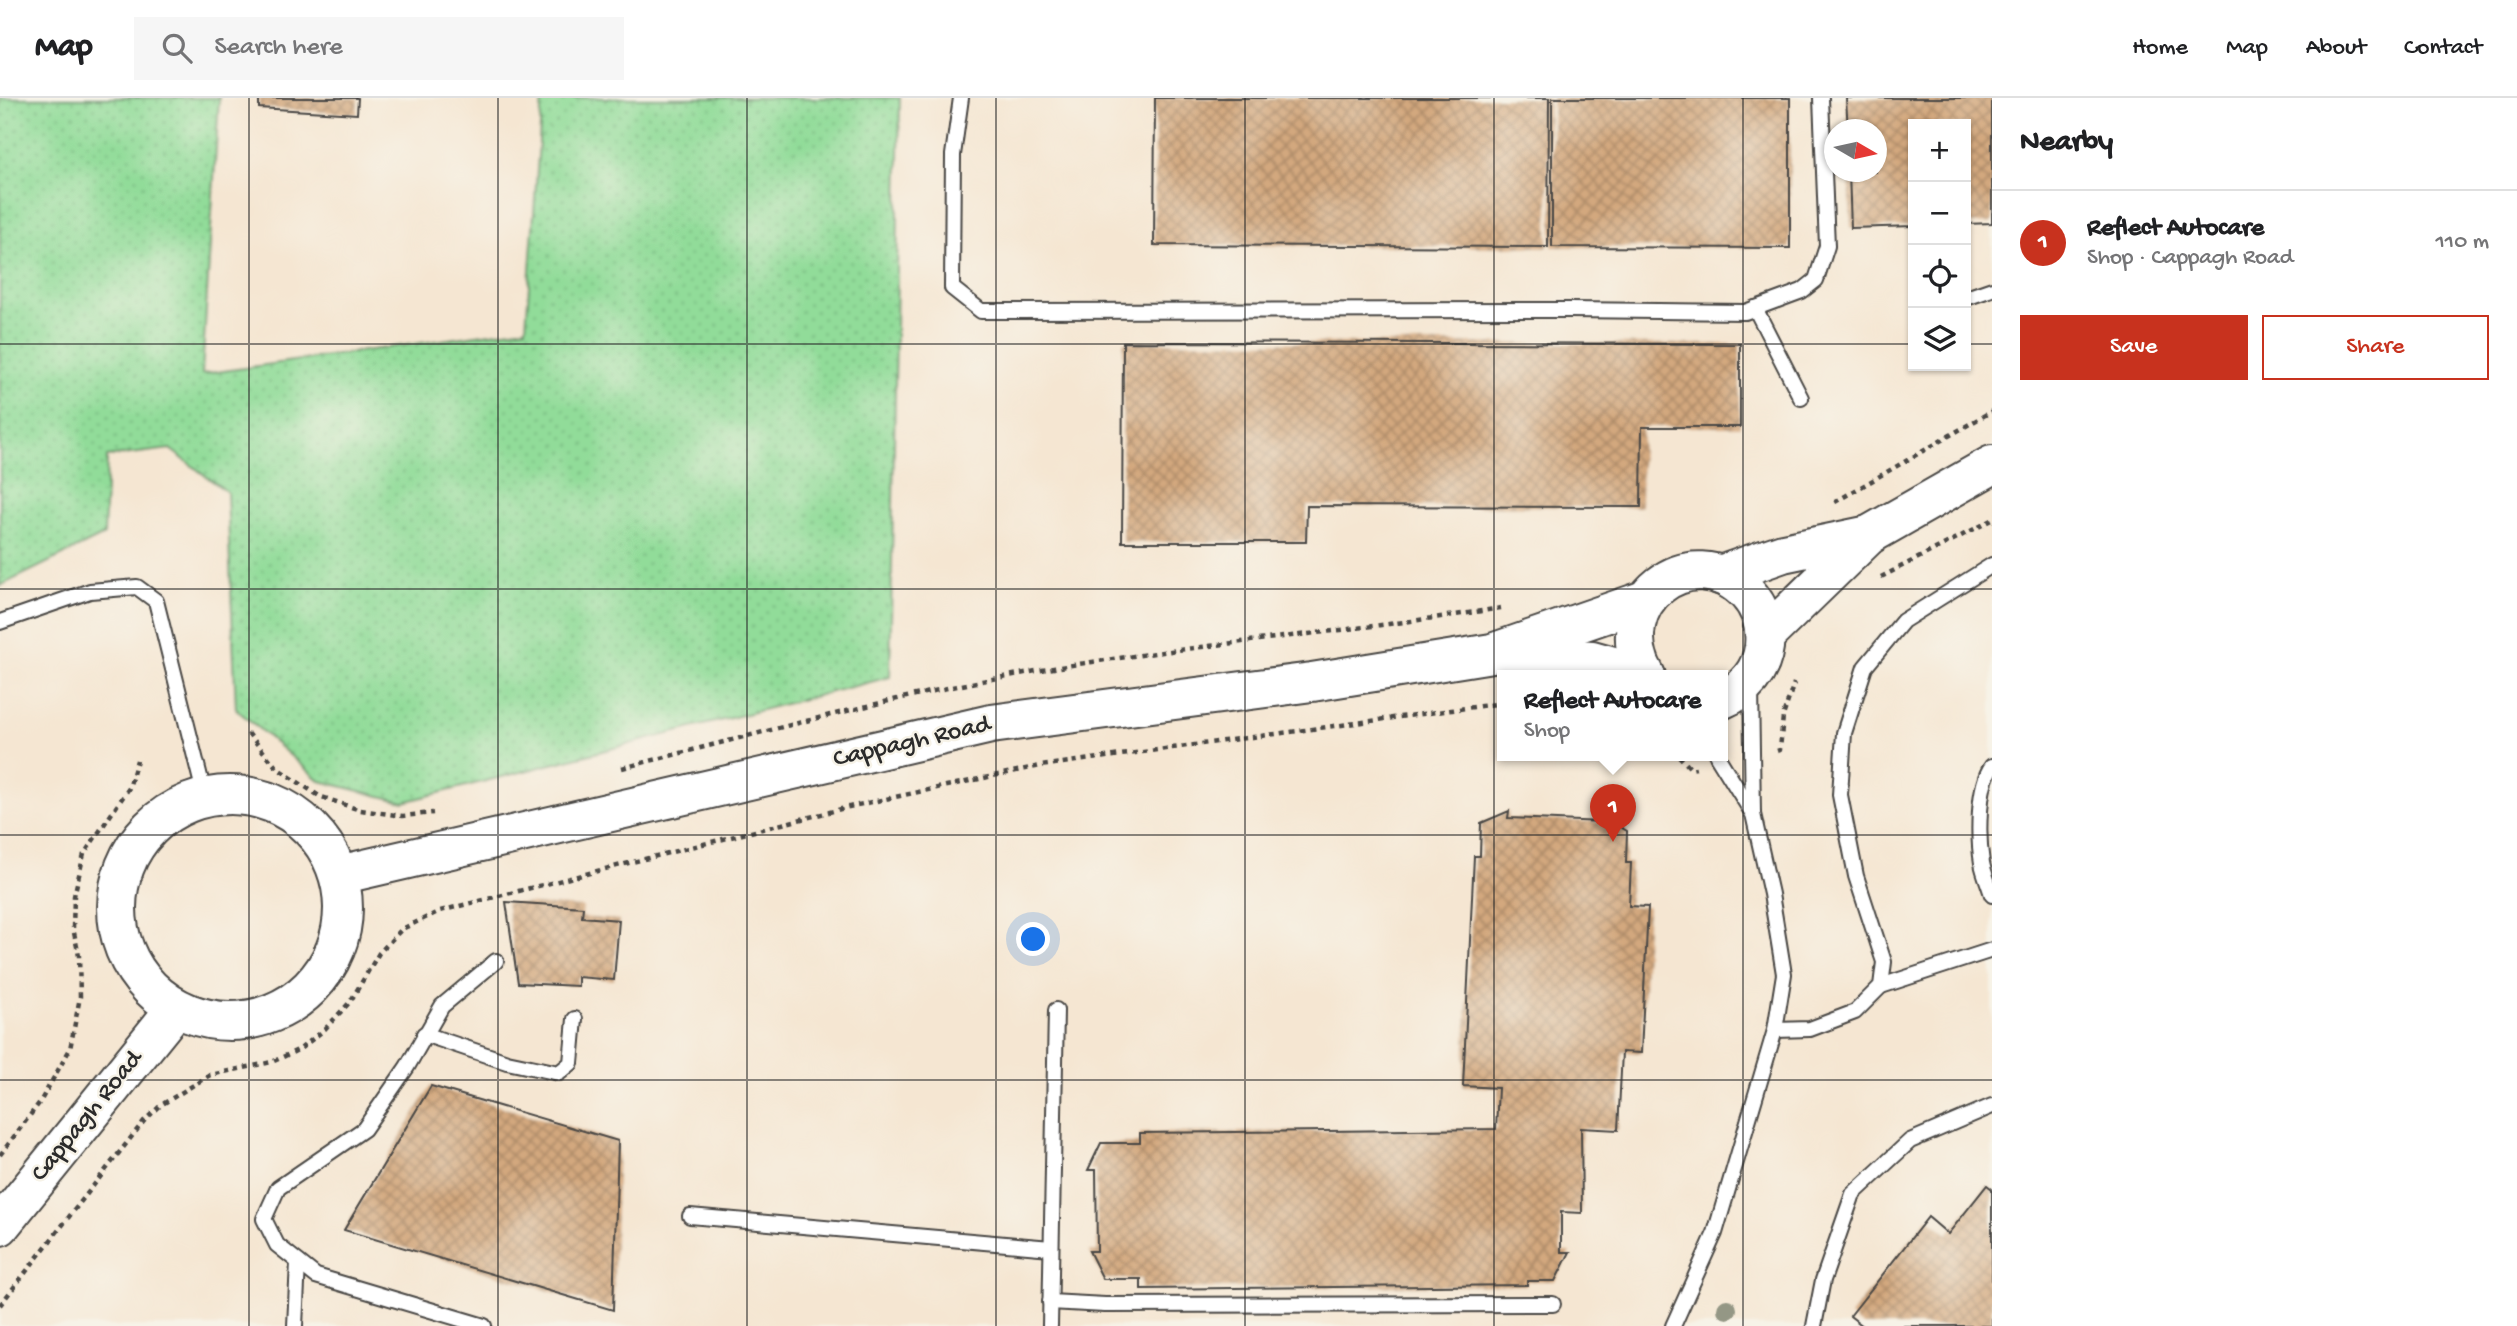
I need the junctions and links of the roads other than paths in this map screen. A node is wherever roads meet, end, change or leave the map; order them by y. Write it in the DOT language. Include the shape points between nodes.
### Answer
graph roads {
  1 [pos="961,98"];
  2 [pos="1821,98"];
  3 [pos="1992,289"];
  4 [pos="1971,296"];
  5 [pos="1755,308"];
  6 [pos="1801,398"];
  7 [pos="1992,466"];
  8 [pos="1869,535"];
  9 [pos="1992,565"];
  10 [pos="1720,575"];
  11 [pos="1645,600"];
  12 [pos="0,622"];
  13 [pos="1765,636"];
  14 [pos="1492,653"];
  15 [pos="1627,670"];
  16 [pos="1642,670"];
  17 [pos="1737,689"];
  18 [pos="1720,761"];
  19 [pos="1992,766"];
  20 [pos="205,797"];
  21 [pos="1753,814"];
  22 [pos="339,875"];
  23 [pos="1992,895"];
  24 [pos="1992,950"];
  25 [pos="496,961"];
  26 [pos="1881,986"];
  27 [pos="176,1008"];
  28 [pos="1056,1010"];
  29 [pos="575,1019"];
  30 [pos="1774,1030"];
  31 [pos="424,1034"];
  32 [pos="1992,1106"];
  33 [pos="690,1216"];
  34 [pos="0,1226"];
  35 [pos="1051,1248"];
  36 [pos="298,1262"];
  37 [pos="1050,1302"];
  38 [pos="1553,1304"];
  39 [pos="295,1326"];
  40 [pos="484,1326"];
  41 [pos="1050,1326"];
  42 [pos="1672,1326"];
  43 [pos="1814,1326"];
  1 -- 5 [label="lane" via="953,155 952,288 981,311 1745,312"];
  2 -- 5 [label="lane" via="1827,246 1816,279 1802,291"];
  3 -- 4 [label="lane"];
  5 -- 6 [label="lane"];
  7 -- 8 [label="street, Cappagh Road"];
  8 -- 10 [label="street, Cappagh Road" via="1783,553"];
  8 -- 13 [label="street, Cappagh Road"];
  9 -- 26 [label="lane" via="1903,621 1865,667 1844,733 1840,795 1856,876 1884,962"];
  10 -- 11 [label="street, Cappagh Road" via="1679,575 1660,584"];
  10 -- 13 [label="street" via="1739,585 1753,600"];
  11 -- 14 [label="street, Cappagh Road"];
  11 -- 16 [label="street, Cappagh Road" via="1633,640"];
  12 -- 20 [label="lane" via="90,591 137,587 156,601"];
  13 -- 17 [label="street" via="1763,656"];
  14 -- 15 [label="street, Cappagh Road" via="1592,660"];
  14 -- 22 [label="street, Cappagh Road" via="991,724"];
  17 -- 21 [label="lane"];
  18 -- 21 [label="lane"];
  19 -- 23 [label="lane" via="1979,822 1982,865"];
  20 -- 22 [label="street" via="243,795 279,806 306,824 327,848"];
  20 -- 27 [label="street" via="174,809 146,831 127,862 117,900 121,940 138,975 159,998"];
  21 -- 30 [label="lane" via="1784,974"];
  22 -- 27 [label="street" via="344,915 337,949 315,984 282,1009 248,1021 215,1021"];
  24 -- 26 [label="lane"];
  25 -- 31 [label="lane" via="442,1006"];
  26 -- 30 [label="lane" via="1855,1012 1810,1029"];
  27 -- 34 [label="street, Cappagh Road"];
  28 -- 35 [label="lane"];
  29 -- 31 [label="lane" via="570,1063 559,1073 507,1062"];
  30 -- 42 [label="lane" via="1715,1233"];
  31 -- 36 [label="lane" via="364,1129 278,1188 264,1219 277,1245"];
  32 -- 43 [label="lane" via="1910,1141 1853,1194 1823,1280"];
  33 -- 35 [label="lane"];
  35 -- 37 [label="lane"];
  36 -- 39 [label="lane"];
  36 -- 40 [label="lane" via="316,1276"];
  37 -- 38 [label="lane"];
  37 -- 41 [label="lane"];
}
